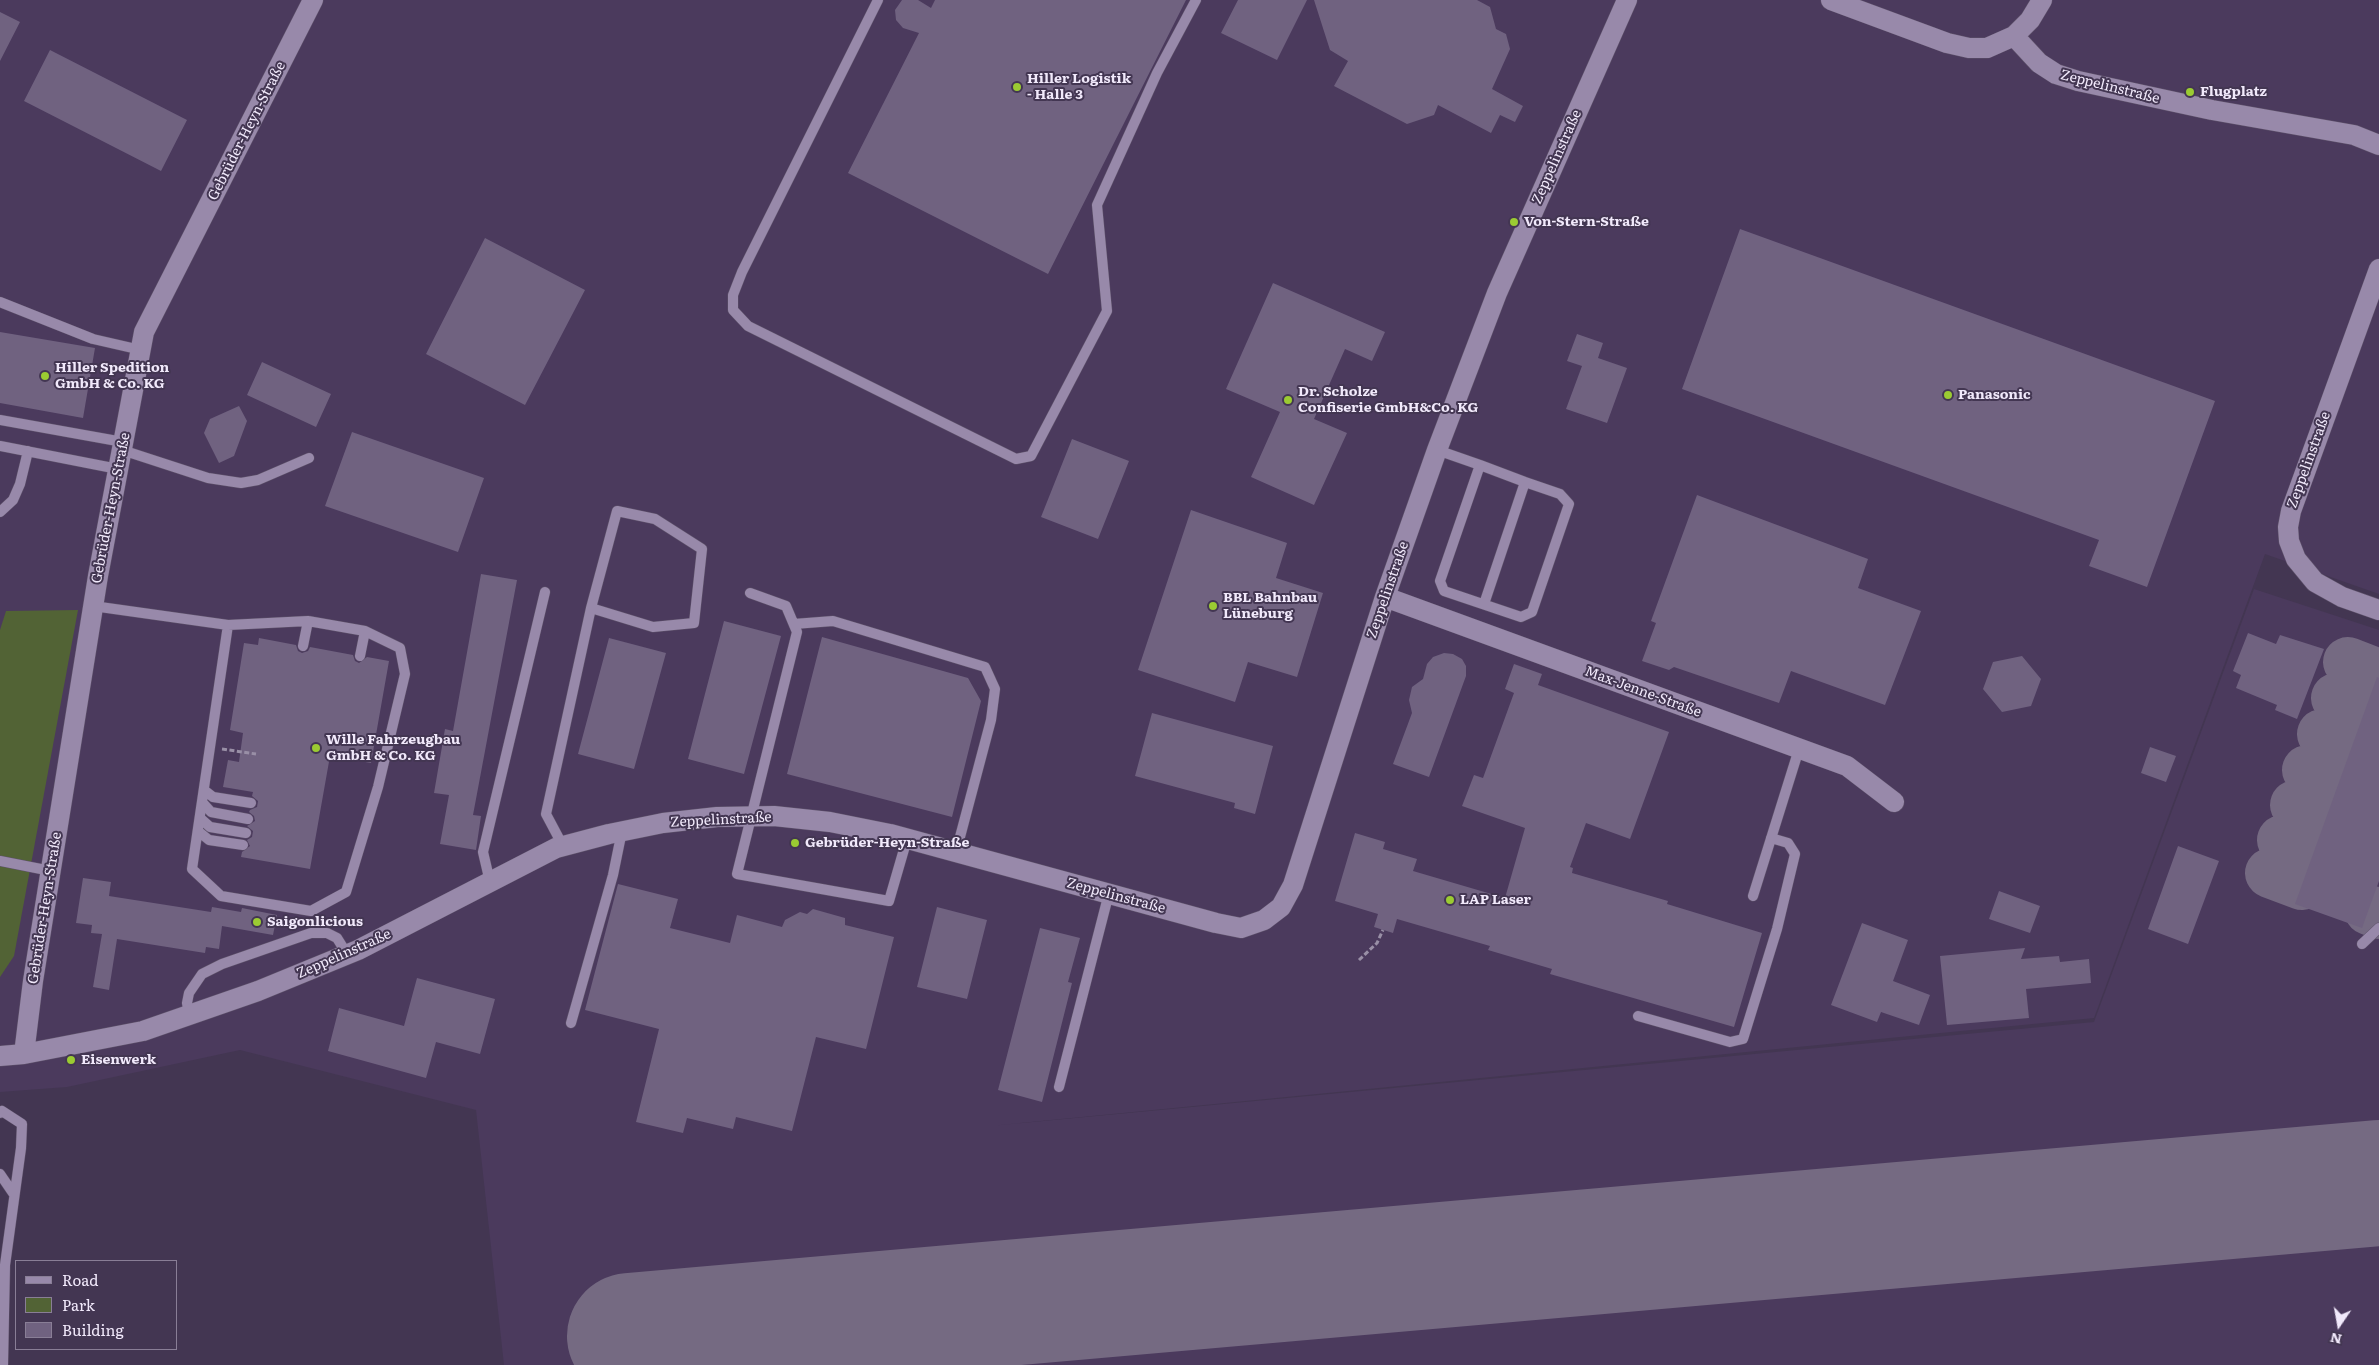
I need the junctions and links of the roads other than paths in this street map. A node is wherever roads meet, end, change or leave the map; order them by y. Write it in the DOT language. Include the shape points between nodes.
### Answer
graph roads {
  1 [pos="312,0"];
  2 [pos="878,0"];
  3 [pos="1196,0"];
  4 [pos="1626,0"];
  5 [pos="1831,0"];
  6 [pos="2042,0"];
  7 [pos="2014,36"];
  8 [pos="2379,145"];
  9 [pos="2379,269"];
  10 [pos="0,302"];
  11 [pos="141,350"];
  12 [pos="0,420"];
  13 [pos="0,446"];
  14 [pos="1437,450"];
  15 [pos="28,452"];
  16 [pos="121,454"];
  17 [pos="309,458"];
  18 [pos="1480,465"];
  19 [pos="1525,482"];
  20 [pos="0,512"];
  21 [pos="545,592"];
  22 [pos="750,593"];
  23 [pos="1385,597"];
  24 [pos="1484,604"];
  25 [pos="93,606"];
  26 [pos="592,608"];
  27 [pos="2379,610"];
  28 [pos="308,621"];
  29 [pos="794,624"];
  30 [pos="228,625"];
  31 [pos="365,631"];
  32 [pos="303,646"];
  33 [pos="360,656"];
  34 [pos="1799,749"];
  35 [pos="204,790"];
  36 [pos="202,802"];
  37 [pos="1894,802"];
  38 [pos="251,803"];
  39 [pos="751,816"];
  40 [pos="200,818"];
  41 [pos="248,819"];
  42 [pos="198,831"];
  43 [pos="622,831"];
  44 [pos="246,832"];
  45 [pos="1771,838"];
  46 [pos="907,839"];
  47 [pos="243,845"];
  48 [pos="563,846"];
  49 [pos="956,852"];
  50 [pos="0,861"];
  51 [pos="51,871"];
  52 [pos="490,882"];
  53 [pos="1109,893"];
  54 [pos="1753,896"];
  55 [pos="2379,928"];
  56 [pos="2362,944"];
  57 [pos="347,954"];
  58 [pos="189,1014"];
  59 [pos="1638,1016"];
  60 [pos="570,1023"];
  61 [pos="24,1054"];
  62 [pos="0,1056"];
  63 [pos="1059,1087"];
  64 [pos="0,1113"];
  65 [pos="0,1174"];
  66 [pos="14,1193"];
  67 [pos="3,1252"];
  68 [pos="3,1365"];
  1 -- 11 [label="street, Gebrüder-Heyn-Straße" via="144,332"];
  2 -- 3 [label="lane" via="742,272 732,295 733,310 748,326 1016,459 1031,456 1107,311 1097,205 1157,73"];
  4 -- 14 [label="street, Zeppelinstraße" via="1497,293"];
  5 -- 7 [label="street" via="1947,43 1969,48 1987,48"];
  6 -- 7 [label="street" via="2030,20"];
  7 -- 8 [label="street, Zeppelinstraße" via="2039,63 2078,82 2354,135"];
  9 -- 27 [label="street, Zeppelinstraße" via="2288,526 2289,541 2296,559 2315,582 2342,597"];
  10 -- 11 [label="lane" via="93,339"];
  11 -- 16 [label="street, Gebrüder-Heyn-Straße"];
  12 -- 16 [label="lane"];
  13 -- 15 [label="lane"];
  14 -- 18 [label="lane"];
  14 -- 23 [label="street, Zeppelinstraße"];
  15 -- 16 [label="lane"];
  15 -- 20 [label="lane" via="13,500"];
  16 -- 17 [label="lane" via="208,478 241,483 258,480"];
  16 -- 25 [label="street, Gebrüder-Heyn-Straße"];
  18 -- 19 [label="lane"];
  18 -- 24 [label="lane" via="1440,581 1444,591"];
  19 -- 24 [label="lane"];
  19 -- 24 [label="lane" via="1560,494 1569,504 1532,612 1521,617"];
  21 -- 52 [label="lane" via="483,852"];
  22 -- 29 [label="lane" via="786,606"];
  23 -- 34 [label="street, Max-Jenne-Straße"];
  23 -- 53 [label="street, Zeppelinstraße" via="1293,885 1281,907 1264,920 1241,928"];
  25 -- 30 [label="lane"];
  25 -- 51 [label="street, Gebrüder-Heyn-Straße"];
  26 -- 26 [label="lane" via="617,511 654,519 702,549 694,623 653,627"];
  26 -- 48 [label="lane" via="546,814"];
  28 -- 30 [label="lane"];
  28 -- 31 [label="lane"];
  28 -- 32 [label="lane"];
  29 -- 39 [label="lane" via="797,632"];
  29 -- 49 [label="lane" via="834,621 985,667 995,689 991,720"];
  30 -- 35 [label="lane"];
  31 -- 33 [label="lane"];
  31 -- 42 [label="lane" via="400,648 405,674 378,787 346,892 311,911 221,896 192,869"];
  34 -- 37 [label="street, Max-Jenne-Straße" via="1847,766"];
  34 -- 45 [label="lane"];
  35 -- 36 [label="lane"];
  35 -- 38 [label="lane" via="213,797"];
  36 -- 40 [label="lane"];
  36 -- 41 [label="lane" via="211,812"];
  39 -- 43 [label="street, Zeppelinstraße" via="663,823"];
  39 -- 46 [label="street, Zeppelinstraße" via="830,822"];
  39 -- 46 [label="lane" via="737,874 889,901"];
  40 -- 42 [label="lane"];
  40 -- 44 [label="lane" via="210,827"];
  42 -- 47 [label="lane" via="209,840"];
  43 -- 48 [label="street, Zeppelinstraße"];
  43 -- 60 [label="lane" via="613,875"];
  45 -- 54 [label="lane"];
  45 -- 59 [label="lane" via="1788,843 1795,854 1777,929 1743,1039 1730,1042"];
  46 -- 49 [label="street, Zeppelinstraße"];
  48 -- 52 [label="street, Zeppelinstraße"];
  49 -- 53 [label="street, Zeppelinstraße"];
  50 -- 51 [label="lane"];
  51 -- 61 [label="street, Gebrüder-Heyn-Straße"];
  52 -- 57 [label="street, Zeppelinstraße"];
  53 -- 63 [label="lane"];
  55 -- 56 [label="lane"];
  57 -- 58 [label="street, Zeppelinstraße" via="258,991"];
  57 -- 58 [label="lane" via="337,938 327,933 311,933 222,964 202,974 189,993"];
  58 -- 61 [label="street, Zeppelinstraße" via="143,1031"];
  61 -- 62 [label="street, Zeppelinstraße"];
  64 -- 66 [label="lane" via="2,1111 22,1124"];
  65 -- 66 [label="lane"];
  66 -- 67 [label="lane"];
  67 -- 68 [label="lane"];
}
